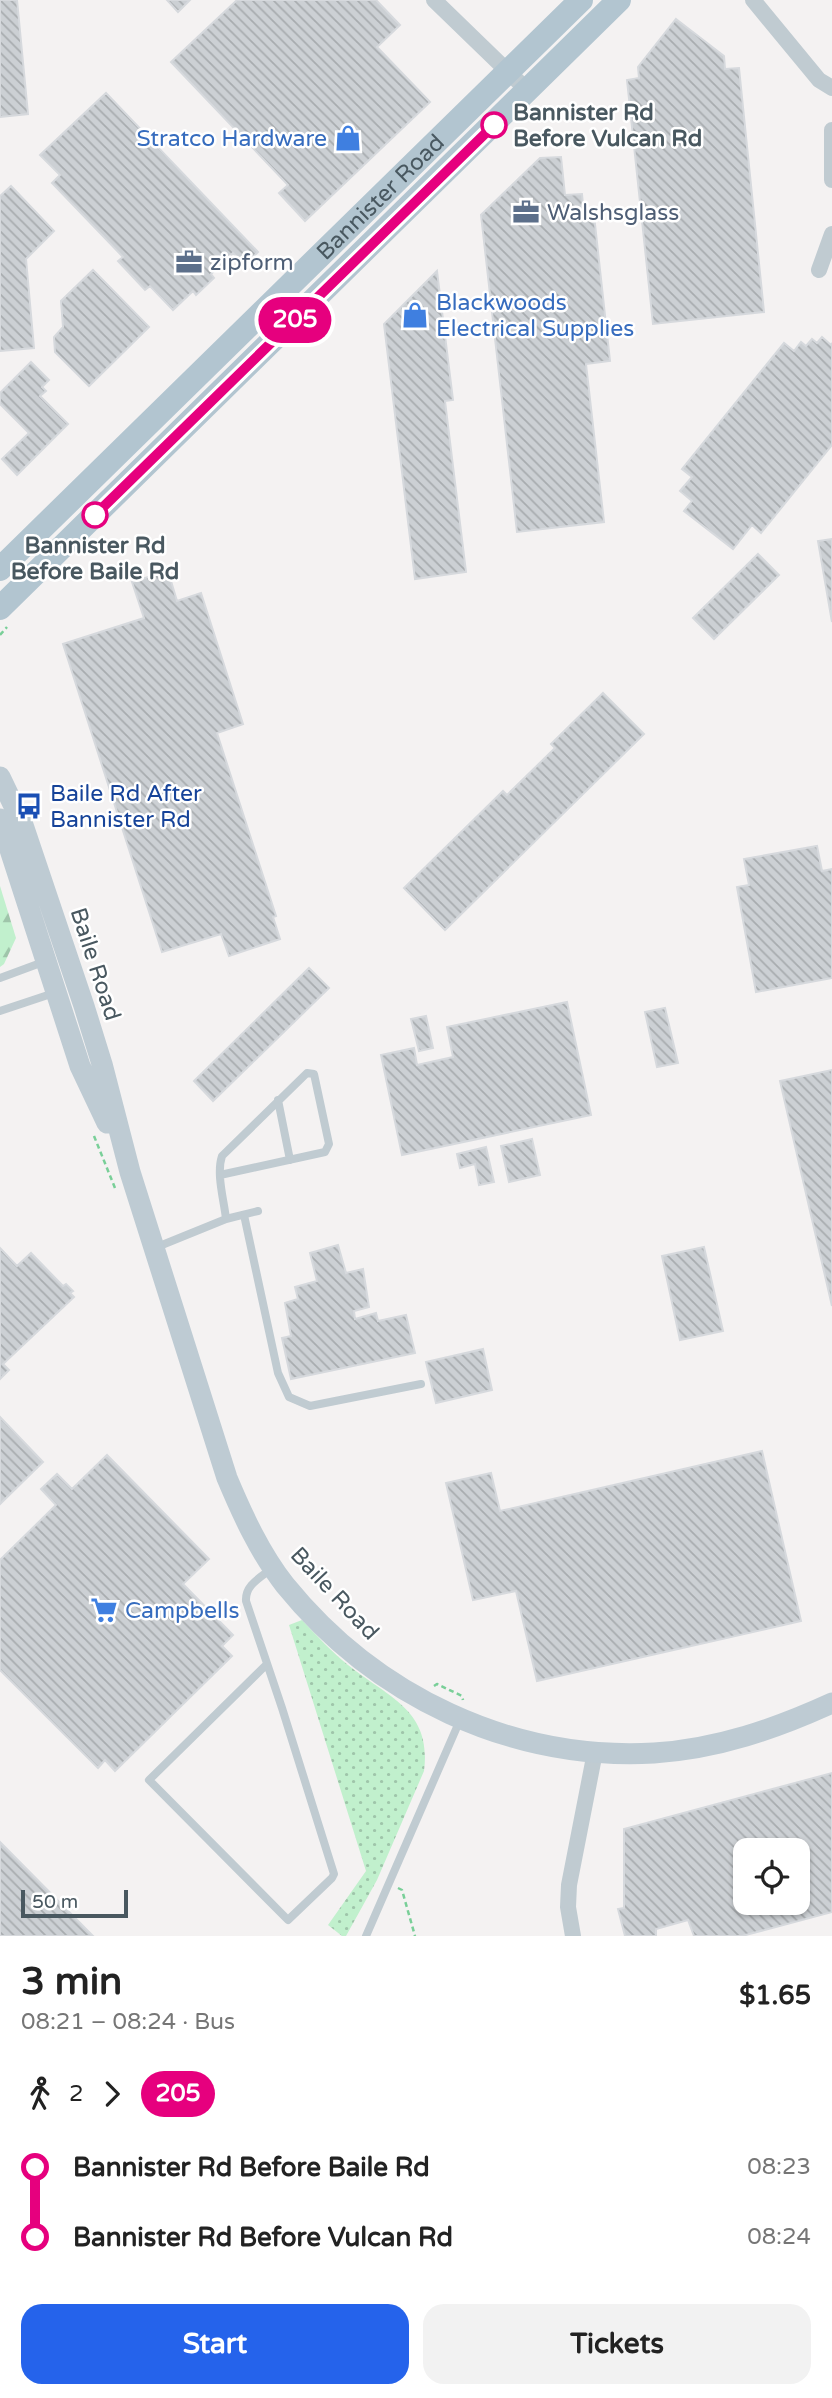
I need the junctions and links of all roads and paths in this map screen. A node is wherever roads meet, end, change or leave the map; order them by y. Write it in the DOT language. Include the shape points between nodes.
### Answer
graph roads {
  1 [pos="434,0"];
  2 [pos="580,0"];
  3 [pos="619,0"];
  4 [pos="753,0"];
  5 [pos="507,71"];
  6 [pos="832,88"];
  7 [pos="528,91"];
  8 [pos="832,130"];
  9 [pos="832,180"];
  10 [pos="832,234"];
  11 [pos="825,262"];
  12 [pos="0,569"];
  13 [pos="7,601"];
  14 [pos="0,622"];
  15 [pos="0,777"];
  16 [pos="0,819"];
  17 [pos="55,957"];
  18 [pos="0,978"];
  19 [pos="66,989"];
  20 [pos="0,1010"];
  21 [pos="278,1100"];
  22 [pos="290,1160"];
  23 [pos="220,1175"];
  24 [pos="258,1211"];
  25 [pos="244,1215"];
  26 [pos="226,1219"];
  27 [pos="154,1249"];
  28 [pos="421,1384"];
  29 [pos="273,1567"];
  30 [pos="267,1664"];
  31 [pos="427,1687"];
  32 [pos="832,1703"];
  33 [pos="462,1712"];
  34 [pos="595,1752"];
  35 [pos="388,1884"];
  36 [pos="366,1936"];
  37 [pos="415,1936"];
  38 [pos="573,1936"];
  1 -- 5 [label="street"];
  2 -- 5 [label="main road, Bannister Road"];
  3 -- 7 [label="main road, Bannister Road"];
  4 -- 6 [label="street" via="818,80"];
  5 -- 7 [label="street"];
  5 -- 12 [label="main road, Bannister Road"];
  7 -- 13 [label="main road, Bannister Road"];
  8 -- 9 [label="street"];
  10 -- 11 [label="street"];
  13 -- 14 [label="main road, Bannister Road"];
  15 -- 17 [label="street, Baile Road" via="23,825"];
  16 -- 17 [label="street, Baile Road"];
  17 -- 18 [label="lane"];
  17 -- 19 [label="street, Baile Road"];
  19 -- 20 [label="lane"];
  19 -- 27 [label="street, Baile Road" via="102,1064"];
  21 -- 22 [label="lane"];
  21 -- 22 [label="lane" via="307,1073 314,1074 330,1144 325,1152"];
  21 -- 23 [label="lane" via="222,1156"];
  22 -- 23 [label="lane"];
  23 -- 26 [label="lane"];
  24 -- 25 [label="lane"];
  25 -- 26 [label="lane"];
  25 -- 28 [label="lane" via="278,1373 289,1397 318,1405"];
  26 -- 27 [label="lane"];
  27 -- 29 [label="street, Baile Road" via="227,1478"];
  29 -- 30 [label="lane" via="245,1594"];
  29 -- 33 [label="street, Baile Road" via="329,1632 365,1663 410,1694"];
  30 -- 30 [label="lane" via="334,1874 288,1920 149,1780"];
  31 -- 33 [label="path" via="437,1684 462,1696"];
  32 -- 34 [label="street, Baile Road" via="751,1735 701,1747 653,1753"];
  33 -- 34 [label="street, Baile Road" via="508,1736"];
  33 -- 35 [label="lane"];
  34 -- 38 [label="street" via="569,1885"];
  35 -- 36 [label="lane"];
  35 -- 37 [label="path" via="402,1890"];
}
